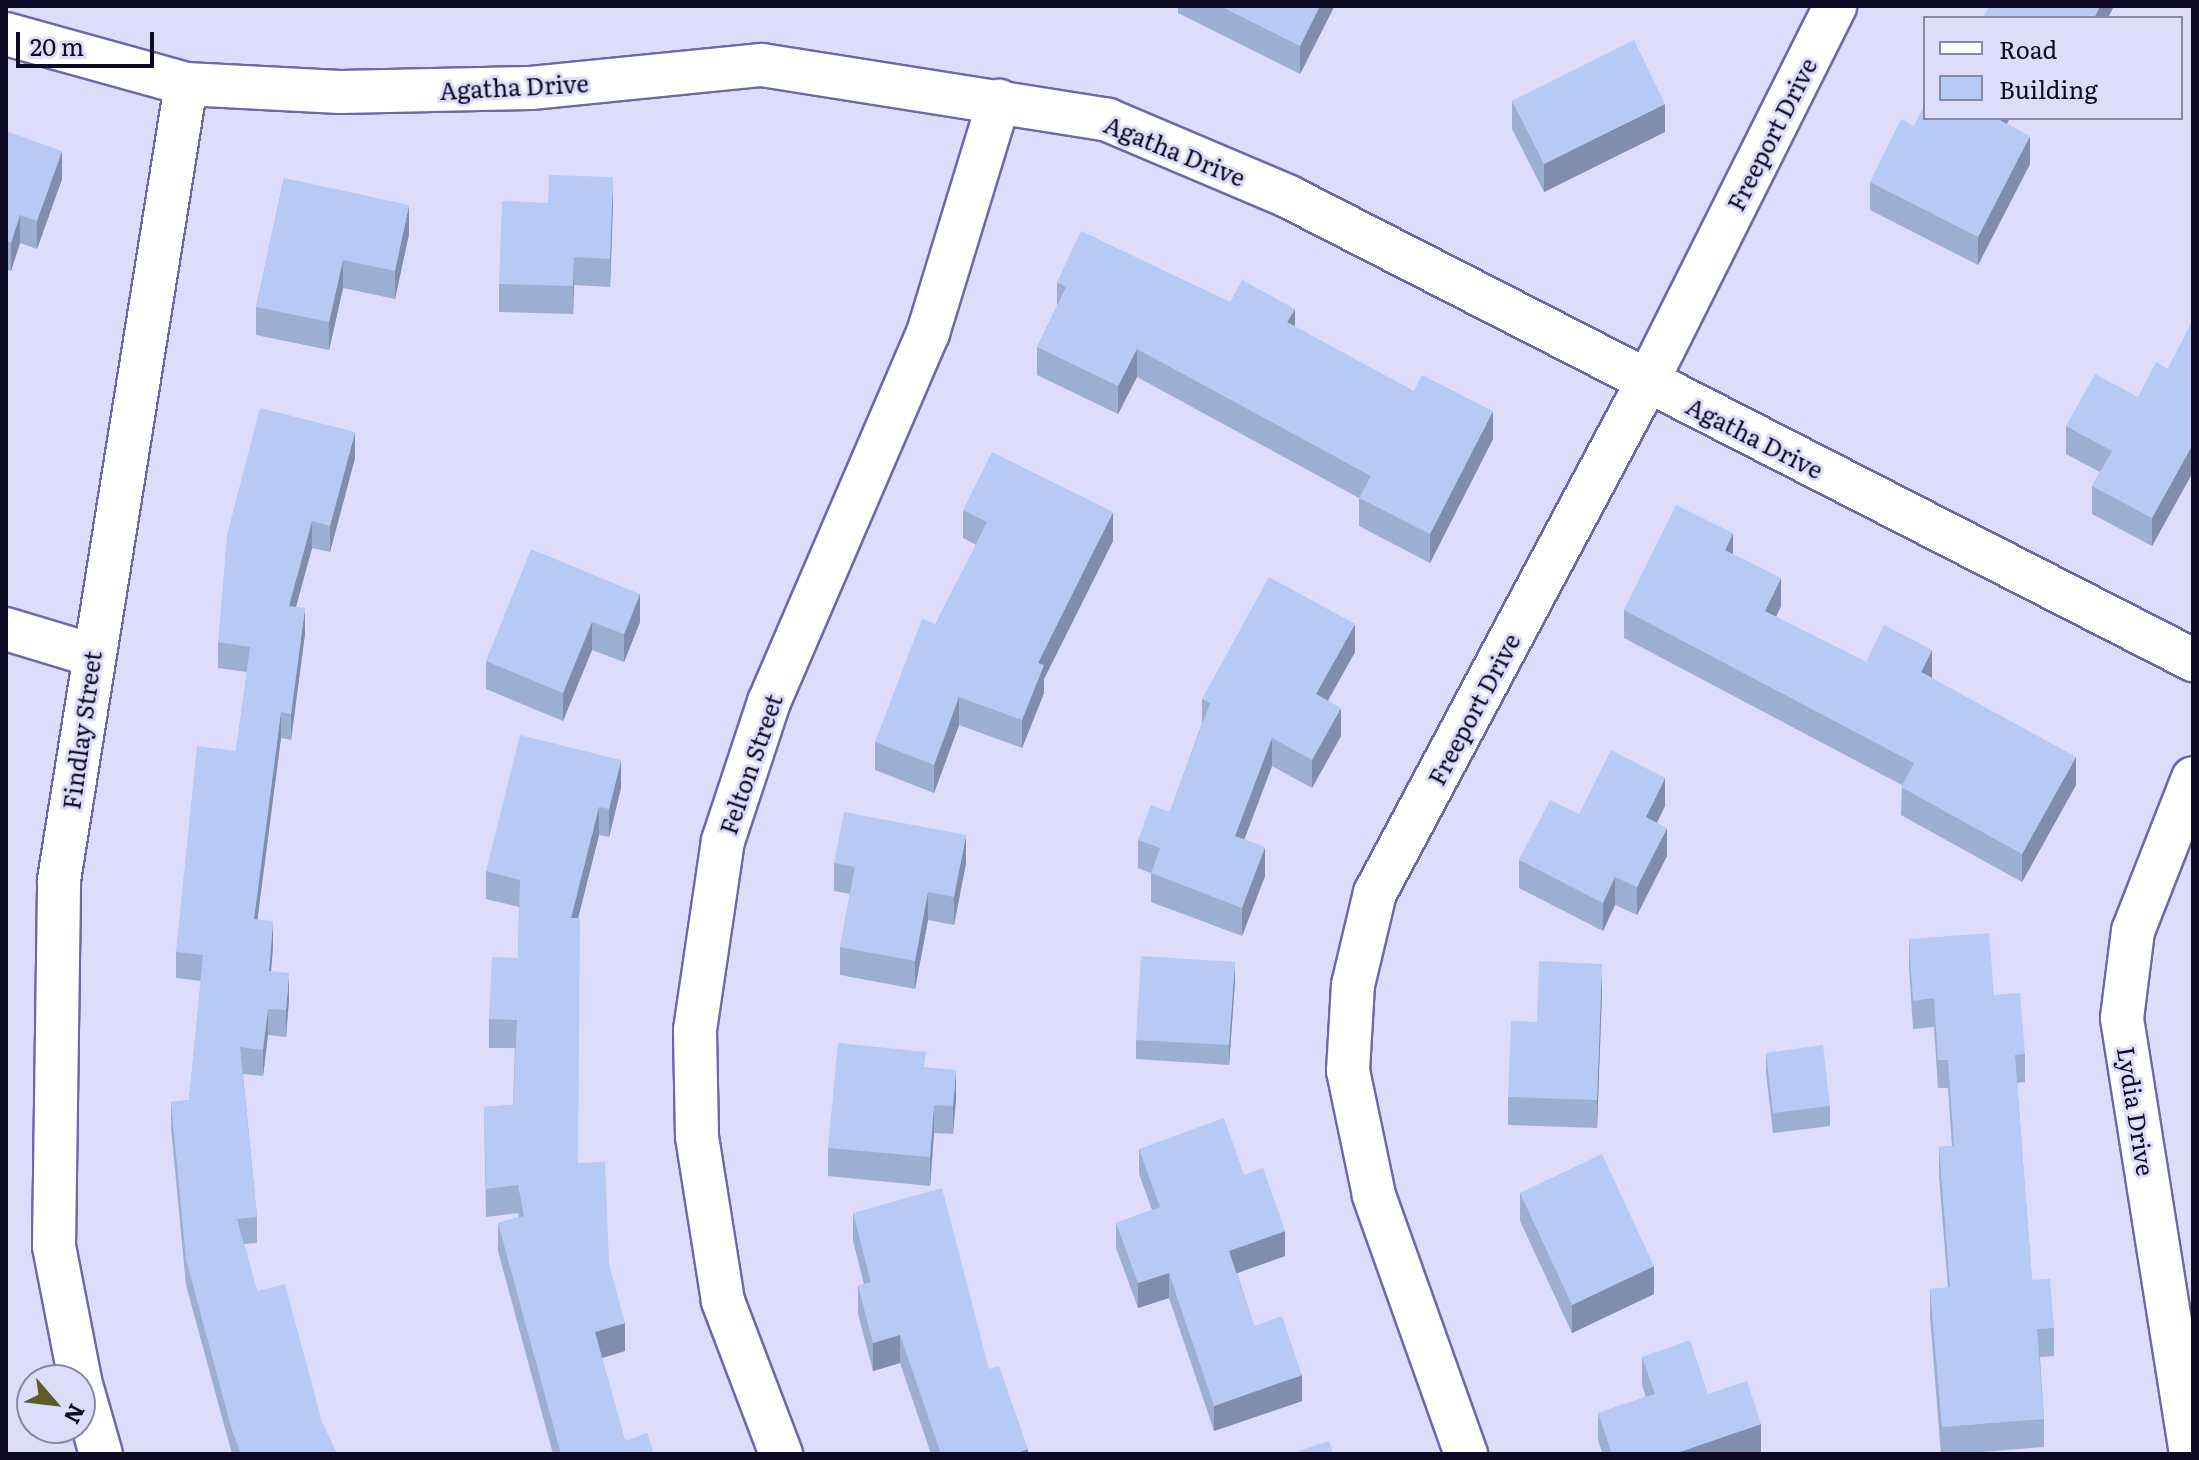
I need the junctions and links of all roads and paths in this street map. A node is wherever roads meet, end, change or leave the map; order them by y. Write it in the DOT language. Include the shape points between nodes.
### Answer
graph roads {
  1 [pos="1835,6"];
  2 [pos="6,34"];
  3 [pos="186,84"];
  4 [pos="999,101"];
  5 [pos="1647,382"];
  6 [pos="6,629"];
  7 [pos="92,655"];
  8 [pos="2193,660"];
  9 [pos="2193,778"];
  10 [pos="77,1364"];
  11 [pos="781,1454"];
  12 [pos="1466,1454"];
  13 [pos="2191,1454"];
  1 -- 5 [label="street, Freeport Drive"];
  2 -- 3 [label="street, Agatha Drive"];
  3 -- 4 [label="street, Agatha Drive" via="340,92 531,88 762,65"];
  3 -- 7 [label="street, Findlay Street"];
  4 -- 5 [label="street, Agatha Drive" via="1108,120 1289,197"];
  4 -- 11 [label="street, Felton Street" via="928,333 769,702 723,841 695,1030 697,1136 723,1301"];
  5 -- 8 [label="street, Agatha Drive"];
  5 -- 12 [label="street, Freeport Drive" via="1375,893 1353,985 1348,1071 1374,1195"];
  6 -- 7 [label="street"];
  7 -- 10 [label="street, Findlay Street" via="59,880 53,1042 54,1246"];
  9 -- 13 [label="street, Lydia Drive" via="2133,931 2122,1018"];
}
